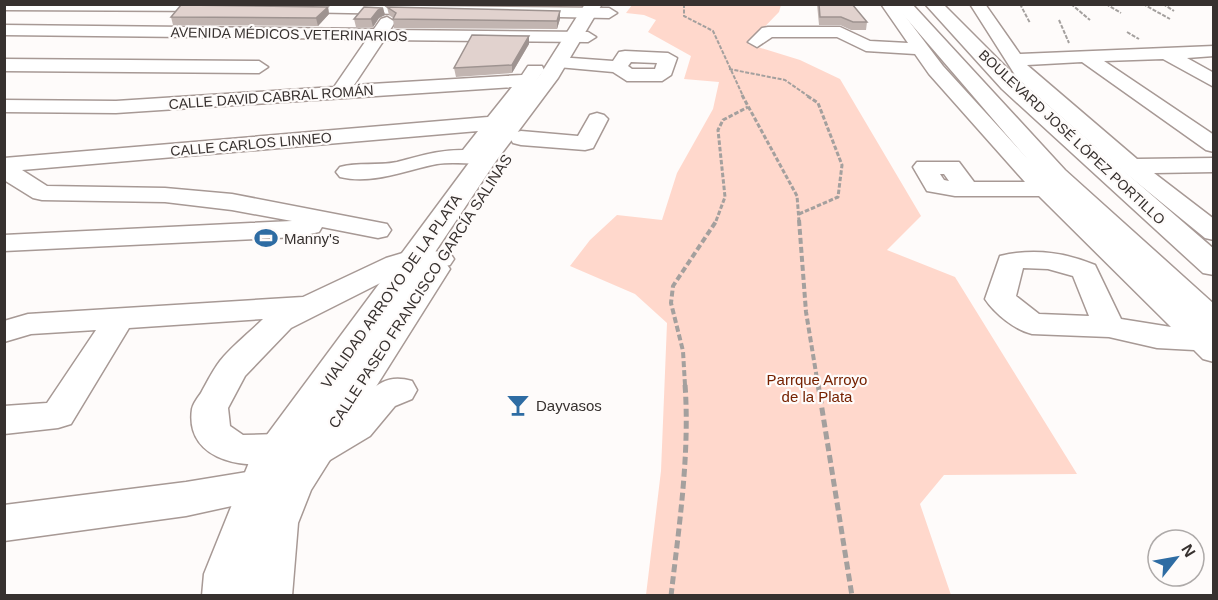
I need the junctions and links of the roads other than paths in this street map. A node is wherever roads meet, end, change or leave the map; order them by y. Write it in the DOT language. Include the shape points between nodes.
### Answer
graph roads {
  1 [pos="266,4"];
  2 [pos="283,4"];
  3 [pos="888,4"];
  4 [pos="902,4"];
  5 [pos="934,4"];
  6 [pos="977,4"];
  7 [pos="4,5"];
  8 [pos="38,5"];
  9 [pos="114,5"];
  10 [pos="187,5"];
  11 [pos="247,6"];
  12 [pos="471,7"];
  13 [pos="399,8"];
  14 [pos="4,30"];
  15 [pos="578,34"];
  16 [pos="292,35"];
  17 [pos="378,36"];
  18 [pos="460,36"];
  19 [pos="757,42"];
  20 [pos="920,49"];
  21 [pos="1214,51"];
  22 [pos="1009,52"];
  23 [pos="1166,53"];
  24 [pos="1086,57"];
  25 [pos="4,65"];
  26 [pos="259,67"];
  27 [pos="618,67"];
  28 [pos="1214,81"];
  29 [pos="434,85"];
  30 [pos="340,92"];
  31 [pos="230,99"];
  32 [pos="4,106"];
  33 [pos="597,119"];
  34 [pos="509,131"];
  35 [pos="994,135"];
  36 [pos="1214,145"];
  37 [pos="478,157"];
  38 [pos="4,165"];
  39 [pos="1214,165"];
  40 [pos="1131,166"];
  41 [pos="4,170"];
  42 [pos="348,172"];
  43 [pos="1054,185"];
  44 [pos="966,188"];
  45 [pos="330,220"];
  46 [pos="378,230"];
  47 [pos="1214,232"];
  48 [pos="4,243"];
  49 [pos="428,258"];
  50 [pos="1214,266"];
  51 [pos="303,307"];
  52 [pos="119,318"];
  53 [pos="1109,327"];
  54 [pos="4,332"];
  55 [pos="1210,338"];
  56 [pos="364,377"];
  57 [pos="4,420"];
  58 [pos="295,451"];
  59 [pos="259,486"];
  60 [pos="4,523"];
  61 [pos="227,596"];
  62 [pos="267,596"];
  1 -- 11 [label="street"];
  2 -- 13 [label="street"];
  3 -- 20 [label="street"];
  4 -- 43 [label="main road, BOULEVARD JOSÉ LÓPEZ PORTILLO"];
  5 -- 22 [label="main road"];
  5 -- 50 [label="main road, BOULEVARD JOSÉ LÓPEZ PORTILLO" via="1010,84"];
  6 -- 22 [label="street"];
  7 -- 8 [label="street"];
  8 -- 9 [label="street"];
  9 -- 10 [label="street"];
  10 -- 11 [label="street"];
  11 -- 13 [label="street"];
  12 -- 13 [label="street"];
  12 -- 15 [label="street"];
  13 -- 17 [label="street"];
  14 -- 16 [label="street, AVENIDA MÉDICOS VETERINARIOS"];
  15 -- 18 [label="street, AVENIDA MÉDICOS VETERINARIOS"];
  15 -- 27 [label="street"];
  15 -- 29 [label="street, CALLE DAVID CABRAL ROMÁN"];
  15 -- 34 [label="main road, CALLE PASEO FRANCISCO GARCÍA SALINAS"];
  15 -- 34 [label="street"];
  15 -- 37 [label="main road, VIALIDAD ARROYO DE LA PLATA"];
  16 -- 17 [label="street, AVENIDA MÉDICOS VETERINARIOS"];
  16 -- 26 [label="street"];
  17 -- 18 [label="street, AVENIDA MÉDICOS VETERINARIOS"];
  17 -- 30 [label="street"];
  18 -- 29 [label="street"];
  19 -- 20 [label="street" via="768,32 840,32 866,46"];
  20 -- 35 [label="street"];
  21 -- 23 [label="street"];
  22 -- 24 [label="street"];
  22 -- 40 [label="street" via="1041,89"];
  23 -- 24 [label="street"];
  23 -- 28 [label="street"];
  24 -- 36 [label="street"];
  25 -- 26 [label="street"];
  26 -- 31 [label="street"];
  29 -- 30 [label="street, CALLE DAVID CABRAL ROMÁN"];
  30 -- 31 [label="street, CALLE DAVID CABRAL ROMÁN"];
  31 -- 32 [label="street, CALLE DAVID CABRAL ROMÁN" via="116,107"];
  33 -- 34 [label="street, CALLE CARLOS LINNEO" via="585,142"];
  34 -- 37 [label="street"];
  34 -- 38 [label="street, CALLE CARLOS LINNEO"];
  34 -- 49 [label="main road, CALLE PASEO FRANCISCO GARCÍA SALINAS"];
  35 -- 43 [label="main road"];
  37 -- 42 [label="street" via="437,157 397,169"];
  37 -- 49 [label="main road, VIALIDAD ARROYO DE LA PLATA"];
  39 -- 40 [label="street"];
  40 -- 47 [label="street"];
  41 -- 45 [label="street" via="42,193 176,196"];
  43 -- 44 [label="street"];
  43 -- 55 [label="main road, BOULEVARD JOSÉ LÓPEZ PORTILLO"];
  45 -- 46 [label="street"];
  45 -- 48 [label="street" via="297,229"];
  49 -- 51 [label="street" via="396,264"];
  49 -- 56 [label="main road, CALLE PASEO FRANCISCO GARCÍA SALINAS"];
  49 -- 58 [label="main road, VIALIDAD ARROYO DE LA PLATA"];
  51 -- 52 [label="street"];
  51 -- 58 [label="street" via="280,321 232,369 210,408 213,433 236,450"];
  52 -- 54 [label="street" via="28,324"];
  52 -- 57 [label="street" via="58,415"];
  53 -- 55 [label="street" via="1157,337"];
  56 -- 58 [label="main road, CALLE PASEO FRANCISCO GARCÍA SALINAS"];
  56 -- 58 [label="street" via="401,388 383,397 357,426"];
  58 -- 59 [label="main road, VIALIDAD ARROYO DE LA PLATA"];
  58 -- 62 [label="main road, CALLE PASEO FRANCISCO GARCÍA SALINAS" via="293,483 275,523"];
  59 -- 60 [label="street"];
  59 -- 61 [label="main road, VIALIDAD ARROYO DE LA PLATA" via="228,574"];
}
